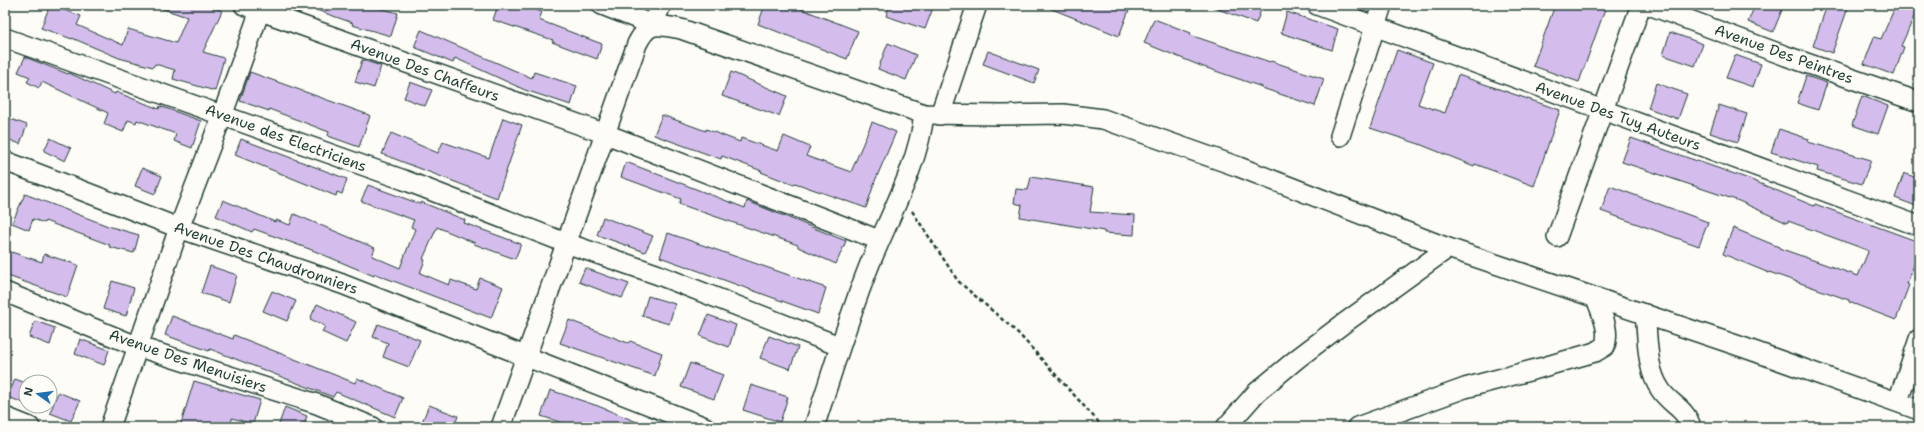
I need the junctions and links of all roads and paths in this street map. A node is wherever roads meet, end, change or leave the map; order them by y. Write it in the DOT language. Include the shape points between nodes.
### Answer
graph roads {
  1 [pos="602,5"];
  2 [pos="660,5"];
  3 [pos="977,5"];
  4 [pos="1317,5"];
  5 [pos="1382,5"];
  6 [pos="1641,5"];
  7 [pos="1649,5"];
  8 [pos="255,7"];
  9 [pos="654,25"];
  10 [pos="1374,27"];
  11 [pos="5,38"];
  12 [pos="1919,102"];
  13 [pos="1602,111"];
  14 [pos="932,114"];
  15 [pos="222,116"];
  16 [pos="606,134"];
  17 [pos="1340,136"];
  18 [pos="5,161"];
  19 [pos="899,196"];
  20 [pos="1919,226"];
  21 [pos="179,228"];
  22 [pos="1557,237"];
  23 [pos="879,240"];
  24 [pos="566,243"];
  25 [pos="1448,248"];
  26 [pos="5,292"];
  27 [pos="1596,298"];
  28 [pos="1645,314"];
  29 [pos="1919,339"];
  30 [pos="839,346"];
  31 [pos="139,347"];
  32 [pos="526,355"];
  33 [pos="1898,401"];
  34 [pos="1919,410"];
  35 [pos="5,417"];
  36 [pos="30,427"];
  37 [pos="110,427"];
  38 [pos="373,427"];
  39 [pos="501,427"];
  40 [pos="705,427"];
  41 [pos="814,427"];
  42 [pos="1103,427"];
  43 [pos="1226,427"];
  44 [pos="1357,427"];
  45 [pos="1691,427"];
  1 -- 9 [label="street"];
  2 -- 9 [label="street"];
  3 -- 14 [label="street"];
  4 -- 10 [label="street, Avenue Des Tuy Auteurs"];
  5 -- 10 [label="street"];
  6 -- 13 [label="street"];
  7 -- 12 [label="street, Avenue Des Peintres"];
  8 -- 15 [label="street"];
  8 -- 16 [label="street, Avenue Des Chaffeurs"];
  9 -- 14 [label="street" via="681,29"];
  9 -- 16 [label="street" via="647,29 637,44"];
  10 -- 13 [label="street, Avenue Des Tuy Auteurs"];
  10 -- 17 [label="street"];
  11 -- 15 [label="street, Avenue des Electriciens"];
  13 -- 20 [label="street, Avenue Des Tuy Auteurs"];
  13 -- 22 [label="street"];
  14 -- 19 [label="street" via="918,141"];
  14 -- 25 [label="street" via="1064,114 1103,119 1239,166"];
  15 -- 21 [label="street"];
  15 -- 24 [label="street, Avenue des Electriciens" via="404,180"];
  16 -- 23 [label="street, Avenue Des Chaffeurs"];
  16 -- 24 [label="street"];
  18 -- 21 [label="street, Avenue Des Chaudronniers"];
  19 -- 23 [label="street"];
  19 -- 42 [label="path" via="927,231 958,280 1018,333"];
  21 -- 31 [label="street"];
  21 -- 32 [label="street, Avenue Des Chaudronniers" via="342,284"];
  23 -- 30 [label="street"];
  24 -- 30 [label="street, Avenue des Electriciens" via="656,274"];
  24 -- 32 [label="street"];
  25 -- 27 [label="street"];
  25 -- 43 [label="street" via="1298,358 1257,392"];
  26 -- 31 [label="street, Avenue Des Menuisiers"];
  27 -- 28 [label="street"];
  27 -- 44 [label="street" via="1608,336 1605,346 1595,352 1465,388"];
  28 -- 33 [label="street"];
  28 -- 45 [label="street" via="1654,375 1660,389 1683,410"];
  29 -- 33 [label="street"];
  30 -- 41 [label="street"];
  31 -- 37 [label="street"];
  31 -- 38 [label="street, Avenue Des Menuisiers" via="317,404"];
  32 -- 39 [label="street"];
  32 -- 40 [label="street, Avenue Des Chaudronniers"];
  33 -- 34 [label="street"];
  35 -- 36 [label="street"];
}
